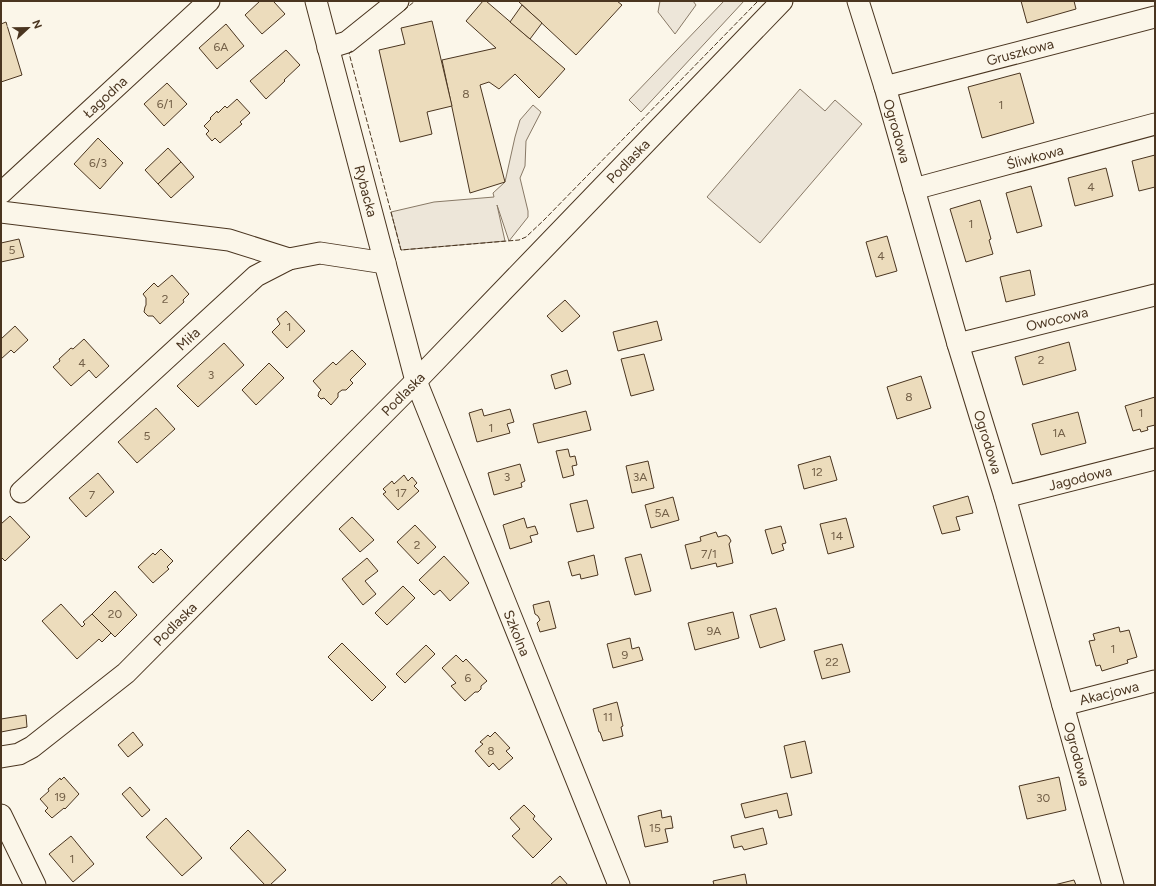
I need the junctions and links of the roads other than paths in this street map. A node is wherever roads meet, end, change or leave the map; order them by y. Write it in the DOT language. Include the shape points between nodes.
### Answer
graph roads {
  1 [pos="209,1"];
  2 [pos="316,1"];
  3 [pos="398,1"];
  4 [pos="782,1"];
  5 [pos="858,1"];
  6 [pos="1155,17"];
  7 [pos="328,48"];
  8 [pos="885,87"];
  9 [pos="1155,124"];
  10 [pos="914,189"];
  11 [pos="1,193"];
  12 [pos="1,212"];
  13 [pos="289,259"];
  14 [pos="385,263"];
  15 [pos="1155,295"];
  16 [pos="958,344"];
  17 [pos="416,381"];
  18 [pos="1155,459"];
  19 [pos="21,492"];
  20 [pos="1005,497"];
  21 [pos="1155,681"];
  22 [pos="1063,705"];
  23 [pos="1,758"];
  24 [pos="1,814"];
  25 [pos="35,885"];
  26 [pos="619,885"];
  27 [pos="1113,885"];
  1 -- 11 [label="street, Łagodna"];
  2 -- 7 [label="street, Rybacka"];
  3 -- 7 [label="street" via="347,42"];
  4 -- 17 [label="street, Podlaska"];
  5 -- 8 [label="street, Ogrodowa"];
  6 -- 8 [label="street, Gruszkowa"];
  7 -- 14 [label="street, Rybacka"];
  8 -- 10 [label="street, Ogrodowa"];
  9 -- 10 [label="street, Śliwkowa"];
  10 -- 16 [label="street, Ogrodowa"];
  12 -- 13 [label="street" via="229,240"];
  13 -- 14 [label="street, Miła" via="320,253"];
  13 -- 19 [label="street, Miła" via="256,276"];
  14 -- 17 [label="street, Rybacka"];
  15 -- 16 [label="street, Owocowa"];
  16 -- 20 [label="street, Ogrodowa"];
  17 -- 23 [label="street, Podlaska" via="126,673 32,747 19,754"];
  17 -- 26 [label="street, Szkolna"];
  18 -- 20 [label="street, Jagodowa"];
  20 -- 22 [label="street, Ogrodowa"];
  21 -- 22 [label="street, Akacjowa"];
  22 -- 27 [label="street, Ogrodowa"];
  24 -- 25 [label="street"];
}
